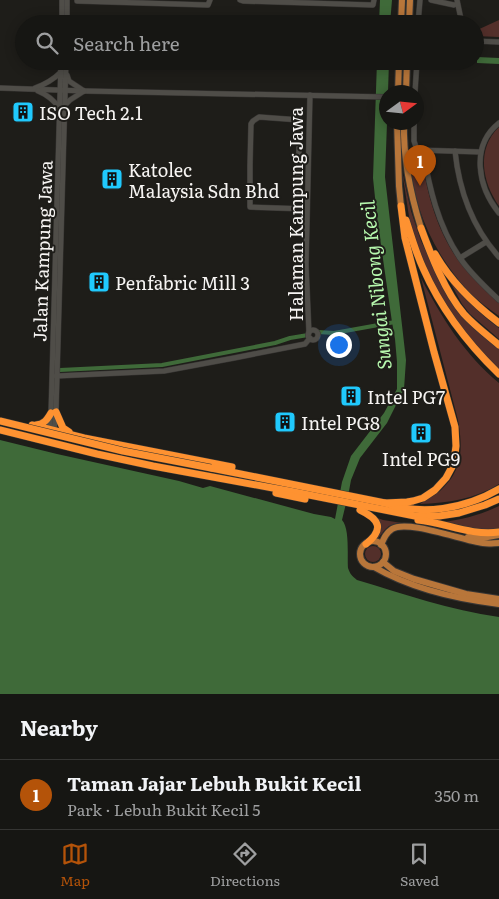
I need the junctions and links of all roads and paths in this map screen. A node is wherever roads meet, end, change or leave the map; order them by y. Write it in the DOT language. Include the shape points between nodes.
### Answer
graph roads {
  1 [pos="62,0"];
  2 [pos="67,0"];
  3 [pos="240,0"];
  4 [pos="402,0"];
  5 [pos="410,0"];
  6 [pos="420,0"];
  7 [pos="431,0"];
  8 [pos="77,1"];
  9 [pos="91,1"];
  10 [pos="122,1"];
  11 [pos="256,1"];
  12 [pos="269,1"];
  13 [pos="282,1"];
  14 [pos="295,1"];
  15 [pos="309,1"];
  16 [pos="152,2"];
  17 [pos="182,2"];
  18 [pos="210,2"];
  19 [pos="322,2"];
  20 [pos="335,2"];
  21 [pos="348,2"];
  22 [pos="361,2"];
  23 [pos="374,2"];
  24 [pos="457,2"];
  25 [pos="62,15"];
  26 [pos="67,15"];
  27 [pos="401,15"];
  28 [pos="409,15"];
  29 [pos="419,15"];
  30 [pos="460,15"];
  31 [pos="484,41"];
  32 [pos="499,42"];
  33 [pos="399,70"];
  34 [pos="416,70"];
  35 [pos="64,71"];
  36 [pos="406,72"];
  37 [pos="416,73"];
  38 [pos="398,85"];
  39 [pos="406,85"];
  40 [pos="415,85"];
  41 [pos="0,88"];
  42 [pos="32,89"];
  43 [pos="63,90"];
  44 [pos="84,91"];
  45 [pos="310,95"];
  46 [pos="379,97"];
  47 [pos="65,105"];
  48 [pos="60,110"];
  49 [pos="499,123"];
  50 [pos="397,130"];
  51 [pos="404,130"];
  52 [pos="414,130"];
  53 [pos="423,150"];
  54 [pos="454,151"];
  55 [pos="481,152"];
  56 [pos="401,206"];
  57 [pos="297,209"];
  58 [pos="307,209"];
  59 [pos="499,213"];
  60 [pos="421,228"];
  61 [pos="486,242"];
  62 [pos="460,258"];
  63 [pos="499,258"];
  64 [pos="499,300"];
  65 [pos="499,323"];
  66 [pos="499,345"];
  67 [pos="499,374"];
  68 [pos="56,376"];
  69 [pos="53,413"];
  70 [pos="0,420"];
  71 [pos="23,424"];
  72 [pos="0,426"];
  73 [pos="0,430"];
  74 [pos="49,434"];
  75 [pos="84,438"];
  76 [pos="210,470"];
  77 [pos="225,480"];
  78 [pos="272,480"];
  79 [pos="499,490"];
  80 [pos="289,491"];
  81 [pos="330,498"];
  82 [pos="499,499"];
  83 [pos="352,503"];
  84 [pos="385,503"];
  85 [pos="360,510"];
  86 [pos="450,534"];
  87 [pos="499,534"];
  88 [pos="499,542"];
  89 [pos="366,544"];
  90 [pos="382,545"];
  91 [pos="383,562"];
  92 [pos="374,567"];
  93 [pos="499,599"];
  94 [pos="499,604"];
  1 -- 25 [label="street"];
  2 -- 26 [label="street"];
  3 -- 11 [label="street"];
  4 -- 27 [label="main road"];
  5 -- 28 [label="main road"];
  6 -- 29 [label="street"];
  7 -- 24 [label="street" via="454,5"];
  8 -- 9 [label="street"];
  9 -- 10 [label="street"];
  10 -- 16 [label="street"];
  11 -- 12 [label="street"];
  12 -- 13 [label="street"];
  13 -- 14 [label="street"];
  14 -- 15 [label="street"];
  15 -- 19 [label="street"];
  16 -- 17 [label="street"];
  17 -- 18 [label="street"];
  19 -- 20 [label="street"];
  20 -- 21 [label="street"];
  21 -- 22 [label="street"];
  22 -- 23 [label="street"];
  24 -- 30 [label="street"];
  31 -- 32 [label="street"];
  33 -- 38 [label="main road"];
  34 -- 37 [label="street"];
  35 -- 42 [label="street" via="47,84"];
  35 -- 43 [label="street, Jalan Kampung Jawa"];
  35 -- 44 [label="street" via="69,81"];
  36 -- 37 [label="street"];
  36 -- 39 [label="main road"];
  37 -- 40 [label="street"];
  41 -- 42 [label="street"];
  42 -- 43 [label="street"];
  42 -- 48 [label="street" via="52,98"];
  43 -- 44 [label="street"];
  43 -- 47 [label="street, Jalan Kampung Jawa"];
  43 -- 48 [label="street, Jalan Kampung Jawa"];
  44 -- 45 [label="street"];
  44 -- 47 [label="street"];
  45 -- 46 [label="street"];
  45 -- 58 [label="street, Halaman Kampung Jawa"];
  47 -- 68 [label="street, Jalan Kampung Jawa"];
  48 -- 69 [label="street, Jalan Kampung Jawa"];
  49 -- 55 [label="street" via="489,132"];
  50 -- 56 [label="main road"];
  51 -- 60 [label="main road" via="405,164"];
  52 -- 53 [label="street" via="416,149"];
  53 -- 54 [label="street"];
  53 -- 62 [label="street" via="435,204"];
  54 -- 55 [label="street"];
  54 -- 61 [label="street" via="465,198"];
  55 -- 59 [label="street" via="484,186"];
  56 -- 67 [label="highway" via="422,267 442,305 471,345"];
  56 -- 84 [label="highway" via="405,238 455,427 456,453 446,478 435,490 413,501"];
  57 -- 57 [label="street" via="300,120 259,118 251,124 250,207"];
  57 -- 58 [label="street"];
  58 -- 68 [label="street, Halaman Kampung Jawa" via="309,336 305,344 164,371"];
  60 -- 65 [label="highway" via="457,285"];
  60 -- 66 [label="highway" via="456,302 471,321"];
  61 -- 62 [label="street"];
  61 -- 63 [label="street"];
  62 -- 64 [label="street"];
  68 -- 69 [label="street, Jalan Kampung Jawa"];
  69 -- 71 [label="highway" via="42,424"];
  69 -- 74 [label="street, Jalan Kampung Jawa"];
  69 -- 75 [label="highway" via="67,432"];
  70 -- 71 [label="highway"];
  70 -- 76 [label="highway, bridge"];
  71 -- 74 [label="highway"];
  72 -- 76 [label="highway" via="108,452"];
  73 -- 74 [label="highway" via="39,438"];
  74 -- 75 [label="highway"];
  74 -- 77 [label="highway" via="144,465"];
  75 -- 78 [label="highway" via="218,464"];
  76 -- 78 [label="highway"];
  76 -- 80 [label="highway"];
  77 -- 80 [label="highway"];
  77 -- 81 [label="highway" via="233,484"];
  78 -- 81 [label="highway"];
  79 -- 84 [label="highway" via="477,501 449,508 412,508"];
  80 -- 81 [label="highway"];
  81 -- 83 [label="highway"];
  82 -- 83 [label="highway" via="466,512 439,516 415,516"];
  83 -- 84 [label="highway"];
  83 -- 85 [label="highway"];
  85 -- 87 [label="highway"];
  85 -- 89 [label="highway" via="374,518 377,526 374,537"];
  86 -- 87 [label="main road" via="476,538"];
  86 -- 88 [label="main road" via="484,544"];
  86 -- 90 [label="main road" via="397,526 385,535"];
  89 -- 90 [label="main road"];
  89 -- 92 [label="main road" via="360,552 361,559"];
  90 -- 91 [label="main road" via="386,555"];
  91 -- 92 [label="main road"];
  91 -- 93 [label="main road" via="394,571 414,579 466,594"];
  92 -- 94 [label="main road" via="428,590"];
}
